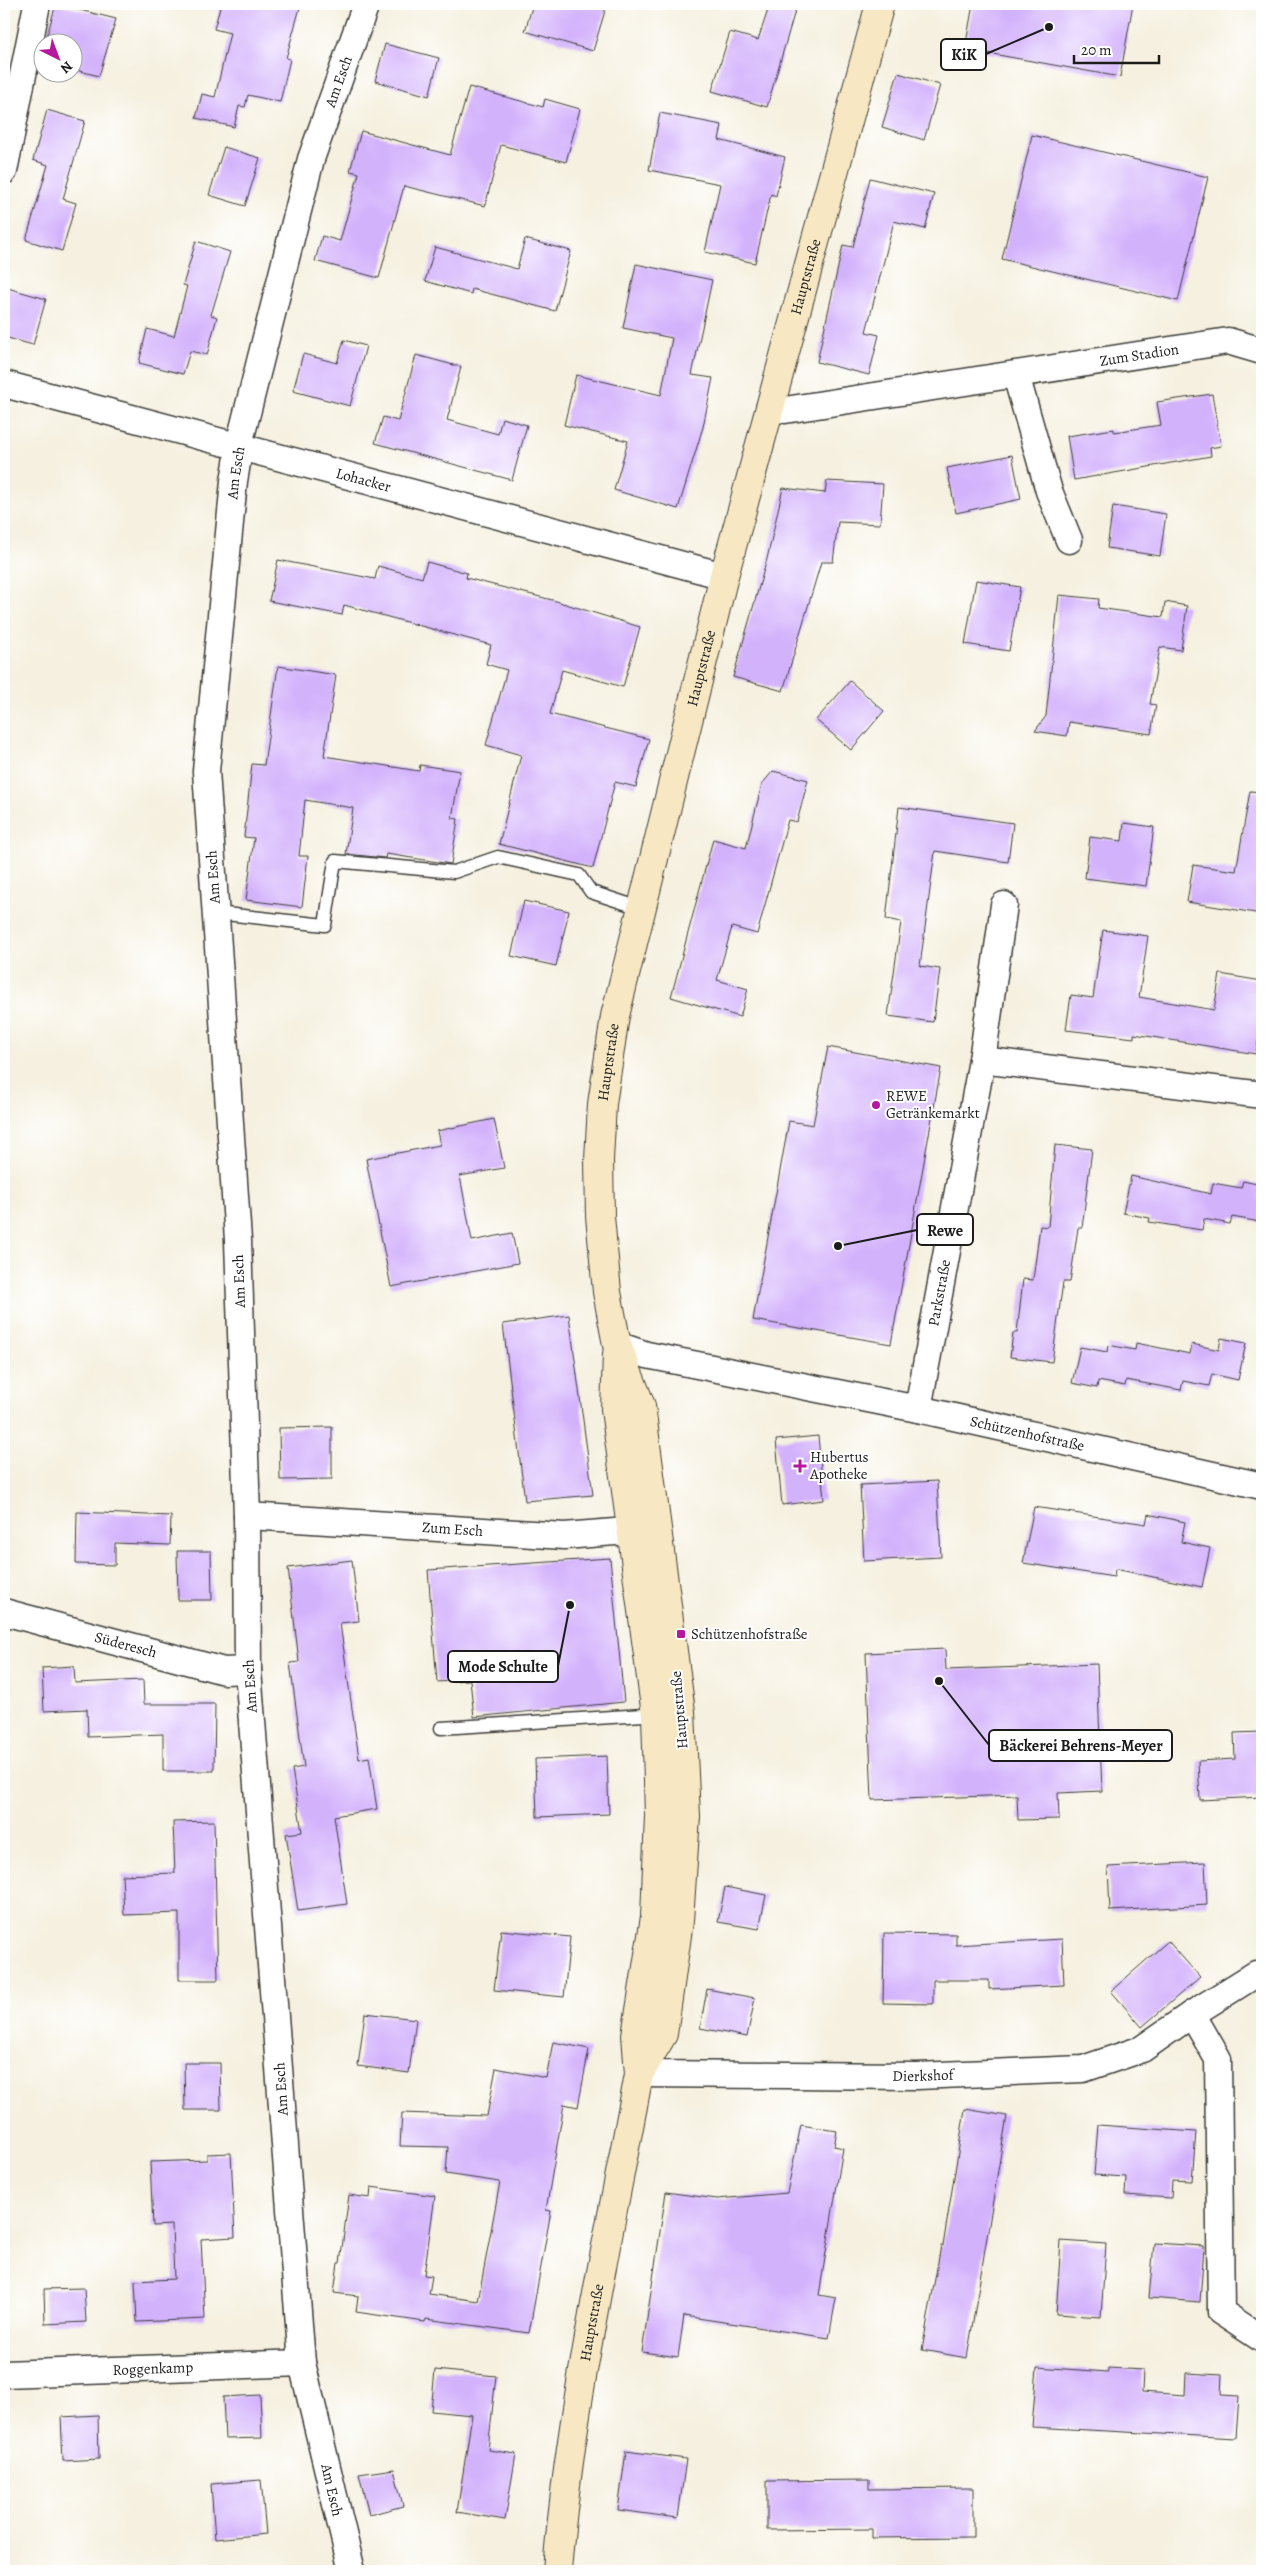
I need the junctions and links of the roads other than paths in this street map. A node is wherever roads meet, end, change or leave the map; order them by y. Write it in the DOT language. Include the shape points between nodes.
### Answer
graph roads {
  1 [pos="37,4"];
  2 [pos="366,4"];
  3 [pos="880,4"];
  4 [pos="4,171"];
  5 [pos="1259,346"];
  6 [pos="1016,375"];
  7 [pos="4,384"];
  8 [pos="770,406"];
  9 [pos="239,447"];
  10 [pos="1069,540"];
  11 [pos="724,576"];
  12 [pos="1004,905"];
  13 [pos="640,908"];
  14 [pos="216,913"];
  15 [pos="982,1060"];
  16 [pos="1262,1095"];
  17 [pos="618,1345"];
  18 [pos="918,1408"];
  19 [pos="1262,1486"];
  20 [pos="247,1516"];
  21 [pos="644,1530"];
  22 [pos="4,1612"];
  23 [pos="248,1670"];
  24 [pos="669,1713"];
  25 [pos="441,1728"];
  26 [pos="1262,1974"];
  27 [pos="1192,2014"];
  28 [pos="639,2074"];
  29 [pos="1262,2339"];
  30 [pos="302,2363"];
  31 [pos="4,2374"];
  32 [pos="352,2571"];
  33 [pos="557,2571"];
  1 -- 4 [label="street"];
  2 -- 9 [label="street, Am Esch" via="311,159"];
  3 -- 8 [label="main road, Hauptstraße"];
  5 -- 6 [label="street, Zum Stadion" via="1228,341"];
  6 -- 8 [label="street, Zum Stadion" via="785,410"];
  6 -- 10 [label="street" via="1049,491"];
  7 -- 9 [label="street, Lohacker"];
  8 -- 11 [label="main road, Hauptstraße"];
  9 -- 11 [label="street, Lohacker"];
  9 -- 14 [label="street, Am Esch" via="206,771"];
  11 -- 13 [label="main road, Hauptstraße"];
  12 -- 15 [label="street, Parkstraße"];
  13 -- 14 [label="lane" via="591,892 579,875 498,857 454,872 335,861 325,925"];
  13 -- 17 [label="main road, Hauptstraße" via="615,1016 601,1114 600,1216 607,1292"];
  14 -- 20 [label="street, Am Esch" via="238,1240"];
  15 -- 16 [label="street"];
  15 -- 18 [label="street, Parkstraße"];
  17 -- 18 [label="street, Schützenhofstraße" via="647,1354"];
  17 -- 21 [label="main road, Hauptstraße" via="614,1409"];
  18 -- 19 [label="street, Schützenhofstraße"];
  20 -- 21 [label="street, Zum Esch" via="564,1536"];
  20 -- 23 [label="street, Am Esch"];
  21 -- 24 [label="main road, Hauptstraße"];
  22 -- 23 [label="street, Süderesch" via="224,1671"];
  23 -- 30 [label="street, Am Esch"];
  24 -- 25 [label="lane"];
  24 -- 28 [label="main road, Hauptstraße" via="659,1815 655,1917 636,2035"];
  26 -- 27 [label="street, Dierkshof" via="1256,1974"];
  27 -- 28 [label="street, Dierkshof" via="1142,2049 1083,2069 917,2076"];
  27 -- 29 [label="street" via="1218,2059 1221,2312"];
  28 -- 33 [label="main road, Hauptstraße" via="582,2383"];
  30 -- 31 [label="street, Roggenkamp"];
  30 -- 32 [label="street, Am Esch"];
}
